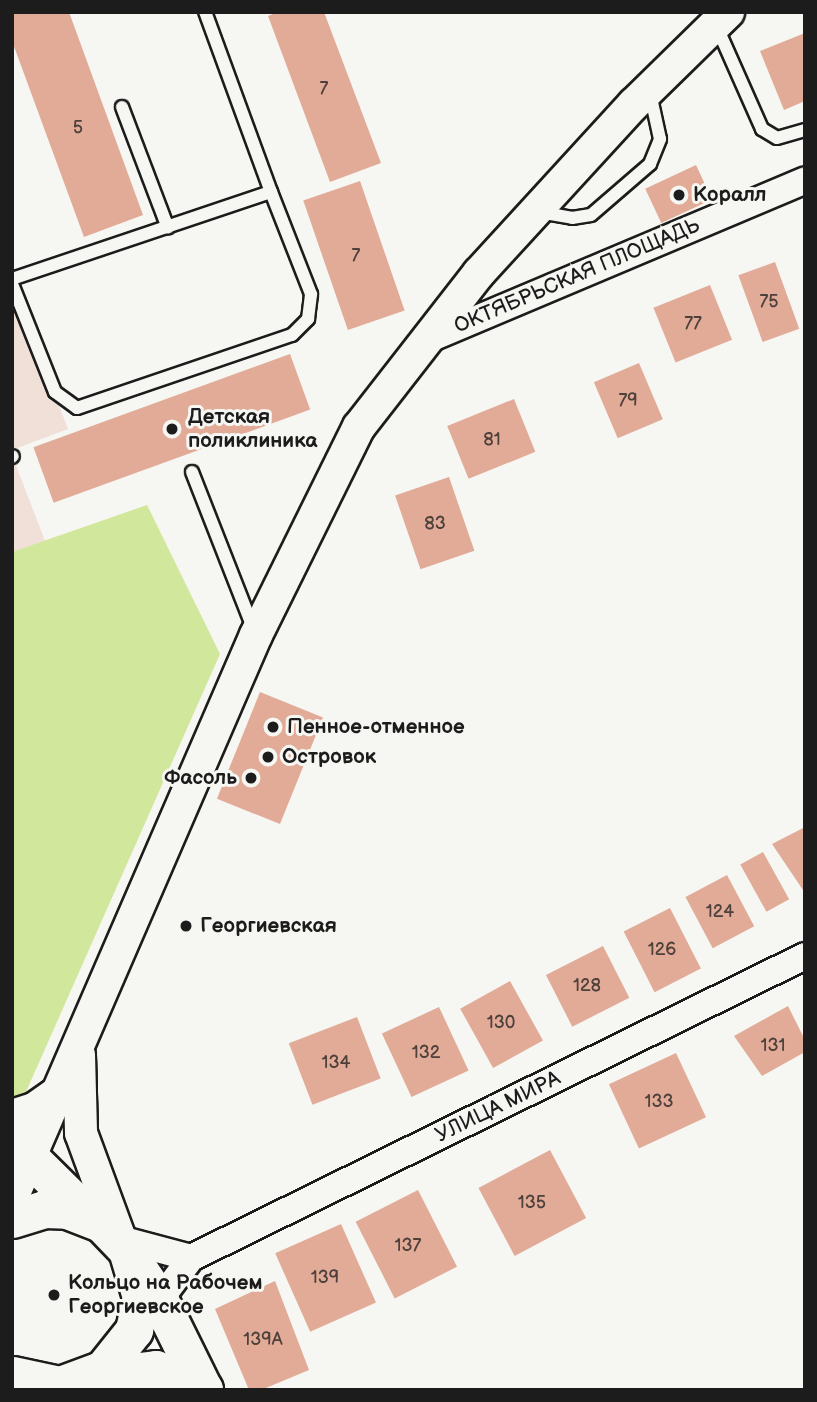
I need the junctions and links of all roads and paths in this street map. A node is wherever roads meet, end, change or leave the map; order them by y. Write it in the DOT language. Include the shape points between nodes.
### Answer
graph roads {
  1 [pos="205,12"];
  2 [pos="722,18"];
  3 [pos="649,89"];
  4 [pos="122,107"];
  5 [pos="805,130"];
  6 [pos="805,180"];
  7 [pos="271,192"];
  8 [pos="536,211"];
  9 [pos="168,228"];
  10 [pos="12,282"];
  11 [pos="427,340"];
  12 [pos="192,472"];
  13 [pos="256,635"];
  14 [pos="805,956"];
  15 [pos="78,1046"];
  16 [pos="58,1092"];
  17 [pos="12,1116"];
  18 [pos="21,1149"];
  19 [pos="12,1198"];
  20 [pos="90,1217"];
  21 [pos="12,1219"];
  22 [pos="126,1250"];
  23 [pos="191,1258"];
  24 [pos="160,1301"];
  25 [pos="134,1330"];
  26 [pos="88,1377"];
  27 [pos="23,1383"];
  28 [pos="204,1390"];
  1 -- 7 [label="lane"];
  2 -- 3 [label="street"];
  2 -- 5 [label="lane" via="762,130 777,138"];
  3 -- 8 [label="street"];
  3 -- 8 [label="lane" via="660,139 650,164 591,215 572,218"];
  4 -- 9 [label="lane"];
  6 -- 11 [label="street, ОКТЯБРЬСКАЯ ПЛОЩАДЬ"];
  7 -- 9 [label="lane"];
  7 -- 10 [label="lane" via="311,294 308,319 292,335 77,408 55,392"];
  8 -- 11 [label="street"];
  9 -- 10 [label="lane"];
  11 -- 13 [label="street" via="359,427"];
  12 -- 13 [label="lane"];
  13 -- 15 [label="street"];
  14 -- 23 [label="street, УЛИЦА МИРА"];
  15 -- 16 [label="street"];
  15 -- 22 [label="street" via="81,1133"];
  16 -- 17 [label="street" via="34,1109"];
  16 -- 18 [label="street"];
  18 -- 19 [label="street"];
  18 -- 20 [label="main road"];
  20 -- 21 [label="main road" via="44,1209"];
  20 -- 22 [label="main road"];
  22 -- 23 [label="street"];
  22 -- 24 [label="main road"];
  22 -- 25 [label="main road" via="141,1297"];
  23 -- 24 [label="street, УЛИЦА МИРА"];
  24 -- 25 [label="street, УЛИЦА МИРА"];
  24 -- 28 [label="main road"];
  25 -- 26 [label="main road" via="116,1359"];
  26 -- 27 [label="main road"];
  26 -- 28 [label="main road" via="156,1369"];
}
